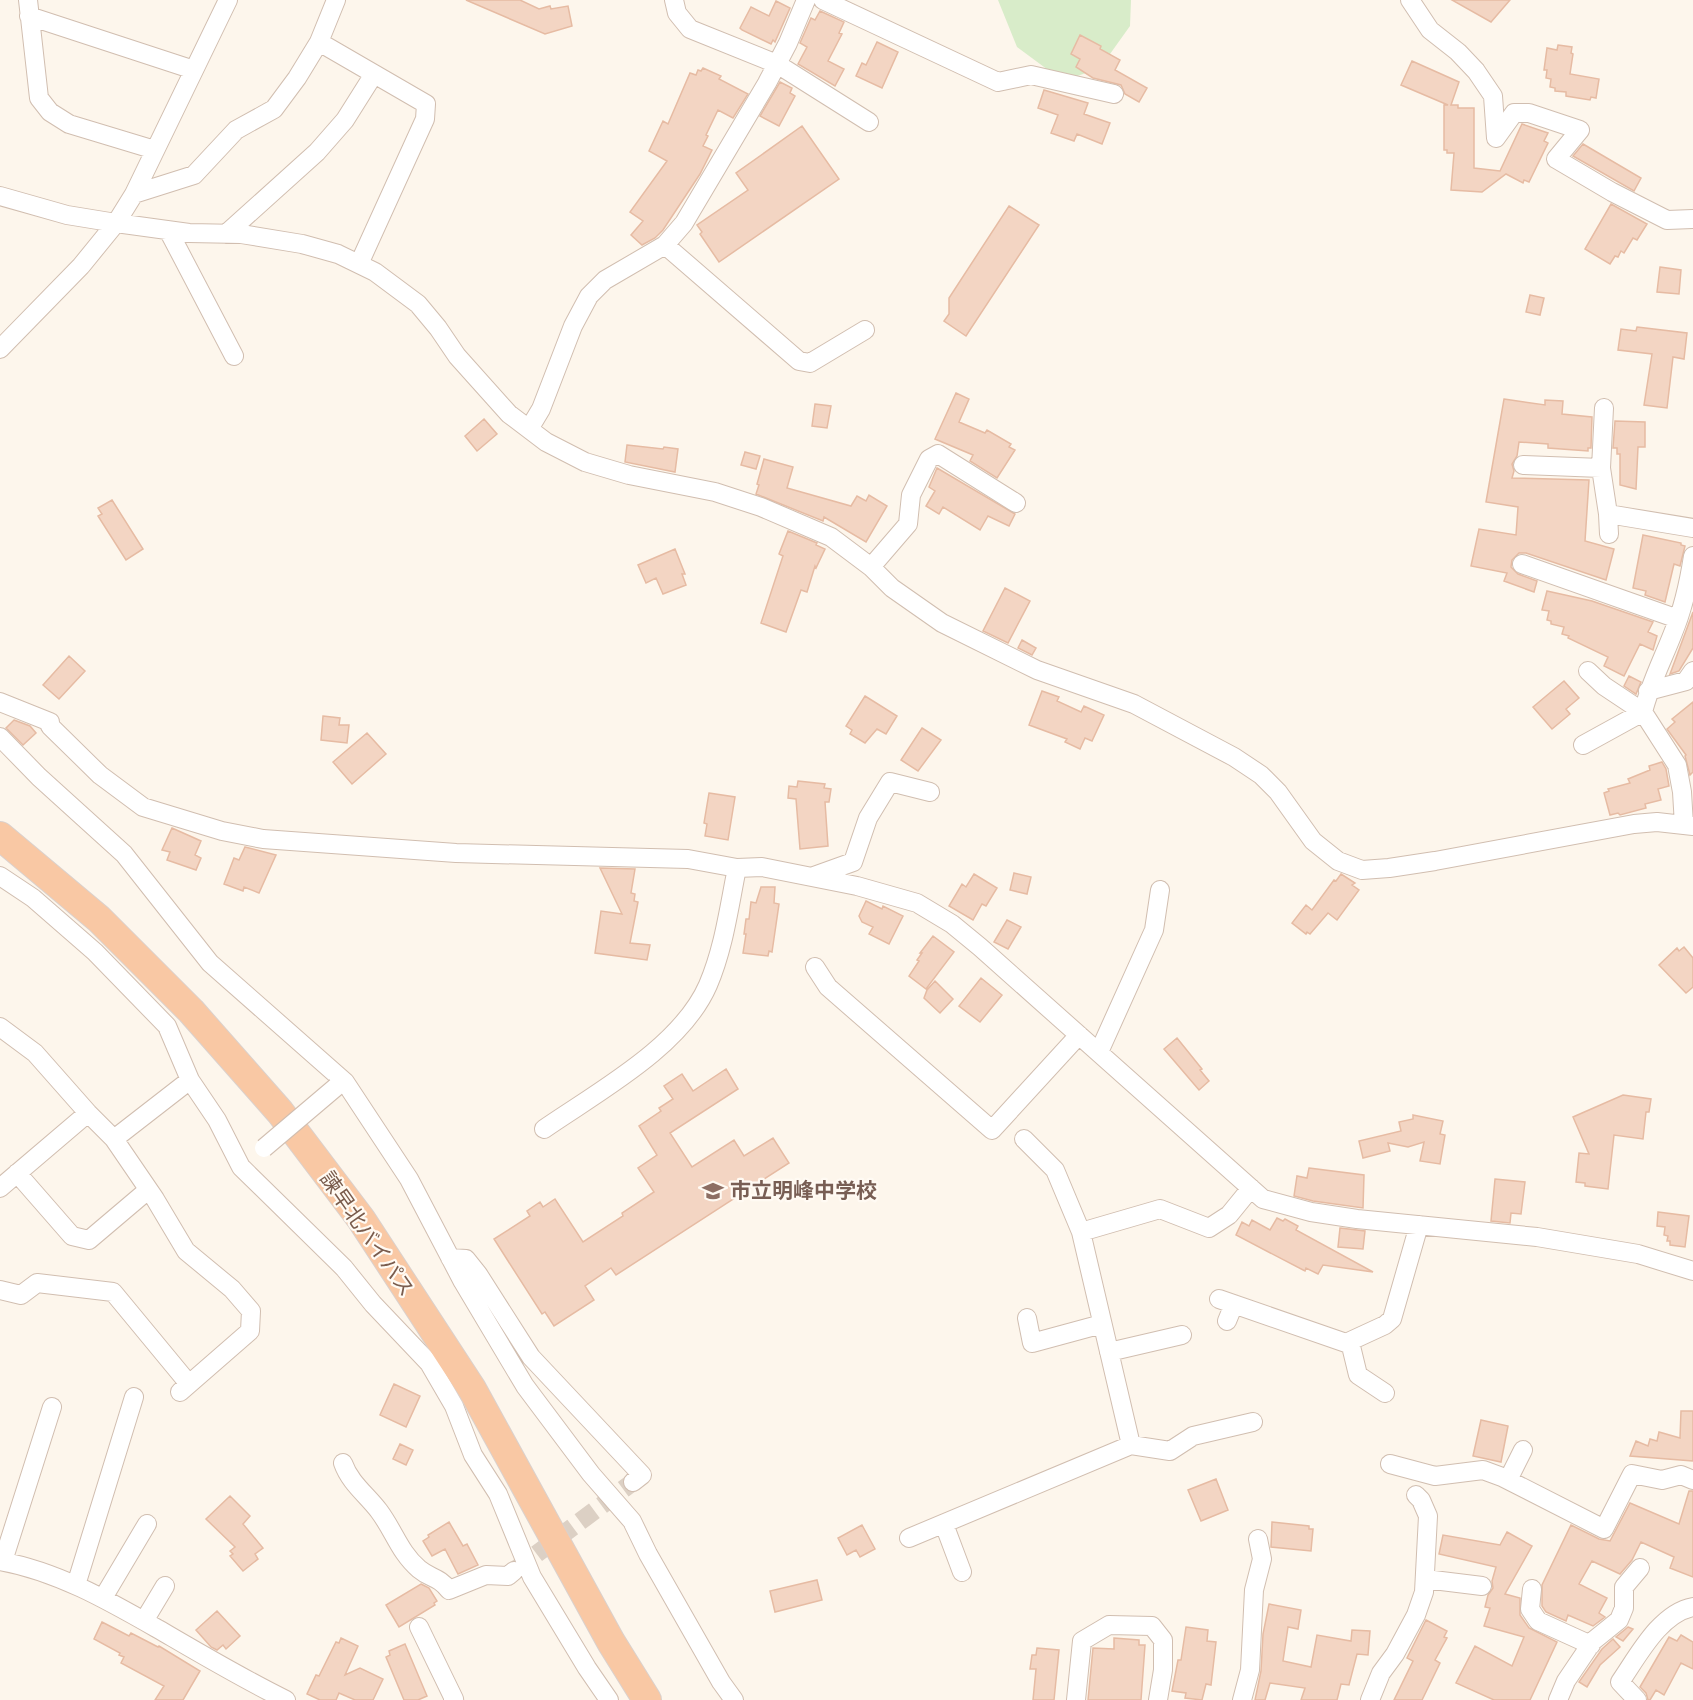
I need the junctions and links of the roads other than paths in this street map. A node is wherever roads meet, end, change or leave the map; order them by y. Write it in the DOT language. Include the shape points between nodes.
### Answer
graph roads {
  1 [pos="228,0"];
  2 [pos="336,0"];
  3 [pos="674,0"];
  4 [pos="806,0"];
  5 [pos="824,0"];
  6 [pos="1410,0"];
  7 [pos="29,8"];
  8 [pos="320,42"];
  9 [pos="777,64"];
  10 [pos="194,70"];
  11 [pos="374,74"];
  12 [pos="1114,94"];
  13 [pos="869,122"];
  14 [pos="155,150"];
  15 [pos="134,194"];
  16 [pos="0,196"];
  17 [pos="1693,219"];
  18 [pos="116,223"];
  19 [pos="168,230"];
  20 [pos="226,234"];
  21 [pos="665,245"];
  22 [pos="359,264"];
  23 [pos="865,330"];
  24 [pos="0,349"];
  25 [pos="234,356"];
  26 [pos="1604,408"];
  27 [pos="530,429"];
  28 [pos="1523,465"];
  29 [pos="1601,468"];
  30 [pos="1016,504"];
  31 [pos="1608,514"];
  32 [pos="1693,528"];
  33 [pos="1609,534"];
  34 [pos="1693,556"];
  35 [pos="1522,564"];
  36 [pos="871,567"];
  37 [pos="1678,619"];
  38 [pos="1588,671"];
  39 [pos="1693,671"];
  40 [pos="1648,691"];
  41 [pos="0,702"];
  42 [pos="1643,712"];
  43 [pos="0,737"];
  44 [pos="1583,745"];
  45 [pos="930,792"];
  46 [pos="1689,825"];
  47 [pos="0,836"];
  48 [pos="737,868"];
  49 [pos="0,876"];
  50 [pos="814,876"];
  51 [pos="1160,890"];
  52 [pos="815,967"];
  53 [pos="0,1027"];
  54 [pos="1079,1035"];
  55 [pos="1099,1052"];
  56 [pos="190,1080"];
  57 [pos="340,1084"];
  58 [pos="88,1113"];
  59 [pos="544,1129"];
  60 [pos="114,1139"];
  61 [pos="1024,1139"];
  62 [pos="241,1167"];
  63 [pos="17,1173"];
  64 [pos="0,1188"];
  65 [pos="1251,1188"];
  66 [pos="148,1190"];
  67 [pos="1419,1226"];
  68 [pos="1081,1232"];
  69 [pos="450,1258"];
  70 [pos="1693,1270"];
  71 [pos="0,1290"];
  72 [pos="1227,1308"];
  73 [pos="1027,1318"];
  74 [pos="1102,1324"];
  75 [pos="1182,1335"];
  76 [pos="1350,1341"];
  77 [pos="1109,1352"];
  78 [pos="1385,1393"];
  79 [pos="134,1397"];
  80 [pos="52,1407"];
  81 [pos="1253,1422"];
  82 [pos="1131,1445"];
  83 [pos="1523,1450"];
  84 [pos="343,1463"];
  85 [pos="1390,1464"];
  86 [pos="1508,1480"];
  87 [pos="1693,1480"];
  88 [pos="633,1482"];
  89 [pos="1416,1495"];
  90 [pos="147,1524"];
  91 [pos="944,1524"];
  92 [pos="909,1538"];
  93 [pos="1258,1539"];
  94 [pos="2,1561"];
  95 [pos="1640,1568"];
  96 [pos="514,1571"];
  97 [pos="962,1572"];
  98 [pos="1425,1579"];
  99 [pos="76,1585"];
  100 [pos="165,1586"];
  101 [pos="1482,1586"];
  102 [pos="1532,1589"];
  103 [pos="103,1598"];
  104 [pos="1693,1607"];
  105 [pos="144,1621"];
  106 [pos="419,1627"];
  107 [pos="1591,1645"];
  108 [pos="286,1700"];
  109 [pos="453,1700"];
  110 [pos="609,1700"];
  111 [pos="646,1700"];
  112 [pos="734,1700"];
  113 [pos="1076,1700"];
  114 [pos="1158,1700"];
  115 [pos="1242,1700"];
  116 [pos="1370,1700"];
  117 [pos="1558,1700"];
  118 [pos="1637,1700"];
  1 -- 10 [label="street"];
  2 -- 8 [label="street"];
  3 -- 9 [label="street" via="677,13 690,29"];
  4 -- 9 [label="street"];
  5 -- 12 [label="street" via="998,82 1031,75"];
  6 -- 17 [label="street" via="1430,30 1458,52 1493,96 1496,138 1514,113 1580,130 1556,159 1667,220"];
  7 -- 10 [label="street"];
  7 -- 14 [label="street" via="39,98 50,112 69,124"];
  8 -- 11 [label="street"];
  8 -- 15 [label="street" via="274,109 236,130 194,175"];
  9 -- 13 [label="street"];
  9 -- 21 [label="street" via="684,222"];
  10 -- 14 [label="street"];
  11 -- 20 [label="street" via="345,120 317,153"];
  11 -- 22 [label="street" via="426,104 425,119"];
  14 -- 15 [label="street"];
  15 -- 18 [label="street"];
  16 -- 18 [label="street" via="67,216"];
  18 -- 19 [label="street"];
  18 -- 24 [label="street" via="81,266"];
  19 -- 20 [label="street"];
  19 -- 25 [label="street"];
  20 -- 22 [label="street" via="302,244"];
  21 -- 23 [label="street" via="799,362 810,363"];
  21 -- 27 [label="street" via="605,279 589,296"];
  22 -- 27 [label="street" via="418,304 457,356 509,414"];
  26 -- 29 [label="street"];
  27 -- 36 [label="street" via="585,462 715,492 799,522 831,537"];
  28 -- 29 [label="street"];
  29 -- 31 [label="street"];
  30 -- 36 [label="street" via="938,454 929,459 911,495 908,524"];
  31 -- 32 [label="street"];
  31 -- 33 [label="street"];
  34 -- 37 [label="street"];
  35 -- 37 [label="street"];
  36 -- 46 [label="street" via="892,588 942,623 1037,670 1134,704 1234,758 1261,775 1278,792 1313,841 1338,861 1362,870 1435,861 1634,824"];
  37 -- 40 [label="street"];
  38 -- 42 [label="street"];
  39 -- 40 [label="street" via="1686,681"];
  40 -- 42 [label="street"];
  41 -- 48 [label="street" via="50,722 100,776 143,807 222,831 263,839 456,853 688,859"];
  42 -- 44 [label="street"];
  42 -- 46 [label="street" via="1677,765"];
  43 -- 57 [label="street" via="124,854 210,963"];
  45 -- 50 [label="street" via="890,782 868,818 853,862"];
  47 -- 111 [label="highway, 諫早北バイパス" via="99,919 191,1011 280,1112 361,1219 472,1389"];
  48 -- 50 [label="street" via="762,867"];
  48 -- 59 [label="street" via="708,986 684,1023 662,1047"];
  49 -- 56 [label="street" via="33,898 95,952 167,1026"];
  50 -- 54 [label="street" via="916,903 952,924"];
  51 -- 55 [label="street" via="1154,930"];
  52 -- 54 [label="street" via="828,987 992,1130"];
  53 -- 58 [label="street" via="35,1053"];
  54 -- 55 [label="street"];
  55 -- 65 [label="street"];
  56 -- 60 [label="street"];
  56 -- 62 [label="street" via="217,1120"];
  57 -- 62 [label="street, bridge"];
  57 -- 69 [label="street" via="409,1179"];
  58 -- 60 [label="street"];
  58 -- 63 [label="street"];
  60 -- 66 [label="street"];
  61 -- 68 [label="street" via="1055,1170"];
  62 -- 110 [label="street" via="344,1268 429,1363 454,1406 473,1455 498,1494 532,1577"];
  63 -- 64 [label="street"];
  63 -- 66 [label="street" via="72,1236 88,1240"];
  65 -- 67 [label="street" via="1263,1199 1311,1212"];
  65 -- 68 [label="street" via="1229,1215 1209,1228 1160,1209"];
  66 -- 71 [label="street" via="186,1251 232,1289 250,1311 250,1331 185,1388 113,1292 37,1283 21,1295"];
  67 -- 70 [label="street" via="1537,1237 1638,1254"];
  67 -- 76 [label="street" via="1392,1319"];
  68 -- 74 [label="street"];
  69 -- 88 [label="street" via="466,1259 531,1357 642,1475"];
  69 -- 112 [label="street" via="525,1386 632,1521"];
  72 -- 76 [label="street"];
  73 -- 74 [label="street" via="1032,1343"];
  74 -- 77 [label="street"];
  75 -- 77 [label="street"];
  76 -- 78 [label="street" via="1358,1376"];
  77 -- 82 [label="street"];
  79 -- 99 [label="street"];
  80 -- 94 [label="street"];
  81 -- 82 [label="street" via="1193,1436 1170,1451"];
  82 -- 91 [label="street"];
  83 -- 86 [label="street"];
  84 -- 96 [label="street" via="346,1474 380,1512 399,1547 421,1571 441,1580 449,1590 486,1575 508,1576"];
  85 -- 86 [label="street" via="1435,1476 1483,1470"];
  86 -- 87 [label="street" via="1604,1529 1632,1474 1662,1480 1681,1475"];
  89 -- 98 [label="street" via="1428,1516"];
  90 -- 103 [label="street"];
  91 -- 92 [label="street"];
  91 -- 97 [label="street"];
  93 -- 115 [label="street" via="1262,1559 1254,1590 1250,1670"];
  94 -- 99 [label="street"];
  95 -- 107 [label="street" via="1624,1587 1624,1608 1619,1620"];
  98 -- 101 [label="street"];
  98 -- 116 [label="street" via="1416,1615"];
  99 -- 103 [label="street"];
  100 -- 105 [label="street"];
  102 -- 107 [label="street" via="1530,1609 1538,1621"];
  103 -- 105 [label="street"];
  104 -- 118 [label="street" via="1676,1613 1654,1633 1620,1682"];
  105 -- 108 [label="street"];
  106 -- 109 [label="street"];
  107 -- 117 [label="street"];
  113 -- 114 [label="street" via="1082,1641 1109,1624 1152,1626 1163,1640"];
}
